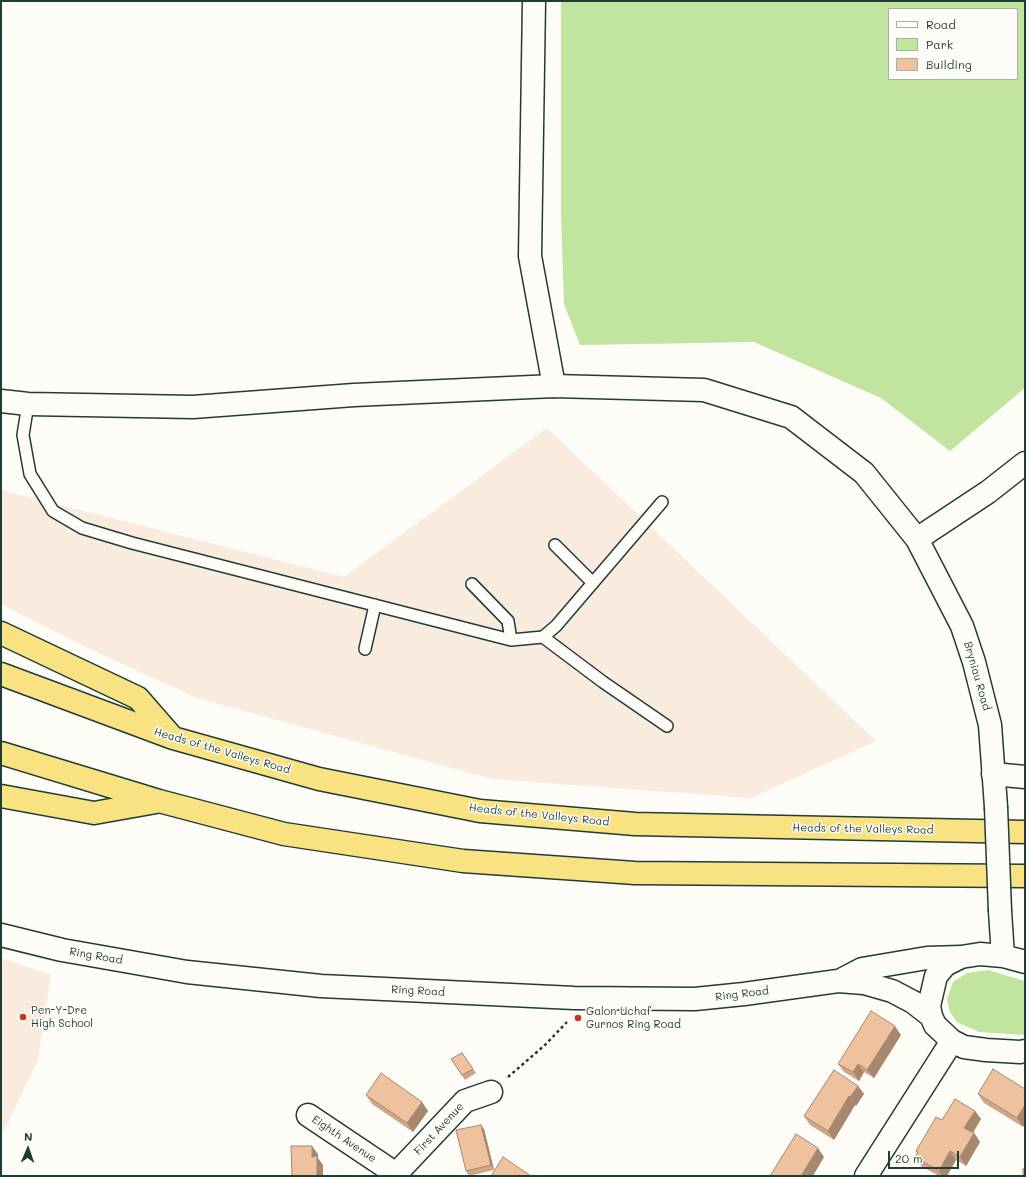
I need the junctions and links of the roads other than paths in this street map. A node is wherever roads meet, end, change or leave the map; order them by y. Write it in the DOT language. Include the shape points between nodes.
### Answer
graph roads {
  1 [pos="534,1"];
  2 [pos="554,386"];
  3 [pos="1,401"];
  4 [pos="28,404"];
  5 [pos="1025,463"];
  6 [pos="662,502"];
  7 [pos="917,539"];
  8 [pos="555,545"];
  9 [pos="593,583"];
  10 [pos="472,584"];
  11 [pos="375,605"];
  12 [pos="1,633"];
  13 [pos="544,637"];
  14 [pos="511,640"];
  15 [pos="364,649"];
  16 [pos="1,674"];
  17 [pos="667,726"];
  18 [pos="173,738"];
  19 [pos="1,753"];
  20 [pos="993,774"];
  21 [pos="1025,777"];
  22 [pos="1,796"];
  23 [pos="159,801"];
  24 [pos="1025,832"];
  25 [pos="1025,876"];
  26 [pos="1,935"];
  27 [pos="1002,956"];
  28 [pos="961,957"];
  29 [pos="1025,962"];
  30 [pos="838,981"];
  31 [pos="931,1016"];
  32 [pos="952,1041"];
  33 [pos="1025,1051"];
  34 [pos="491,1092"];
  35 [pos="308,1115"];
  36 [pos="397,1175"];
  37 [pos="866,1176"];
  1 -- 2 [label="street" via="530,256"];
  2 -- 4 [label="street, Bryniau Road" via="354,395 193,408"];
  2 -- 7 [label="street, Bryniau Road" via="704,390 791,417 864,473"];
  3 -- 4 [label="street, Bryniau Road"];
  4 -- 11 [label="lane" via="23,435 30,474 53,510 82,528"];
  5 -- 7 [label="street" via="988,492"];
  6 -- 9 [label="lane"];
  7 -- 20 [label="street, Bryniau Road" via="962,626 974,662 990,725"];
  8 -- 9 [label="lane"];
  9 -- 13 [label="lane"];
  10 -- 14 [label="lane" via="508,621"];
  11 -- 14 [label="lane"];
  11 -- 15 [label="lane"];
  12 -- 18 [label="highway" via="138,698"];
  13 -- 14 [label="lane"];
  13 -- 17 [label="lane"];
  16 -- 18 [label="highway, Heads of the Valleys Road"];
  18 -- 24 [label="highway, Heads of the Valleys Road" via="319,779 480,810 635,824"];
  19 -- 23 [label="highway"];
  20 -- 21 [label="street"];
  20 -- 27 [label="street, Bryniau Road, bridge"];
  22 -- 23 [label="highway" via="94,813"];
  23 -- 25 [label="highway" via="284,834 463,861 635,873"];
  26 -- 30 [label="street, Ring Road" via="62,950 187,972 321,986 574,998 695,999"];
  27 -- 28 [label="street" via="980,954"];
  27 -- 29 [label="street"];
  28 -- 30 [label="street, Ring Road" via="927,958 862,969"];
  28 -- 31 [label="street" via="945,965 936,976 929,1006"];
  30 -- 31 [label="street, Ring Road" via="864,982 892,991 913,1002"];
  31 -- 32 [label="street, Ring Road" via="935,1025"];
  32 -- 33 [label="street" via="964,1047"];
  32 -- 37 [label="street"];
  34 -- 36 [label="street, First Avenue" via="465,1100"];
  35 -- 36 [label="street, Eighth Avenue"];
}
